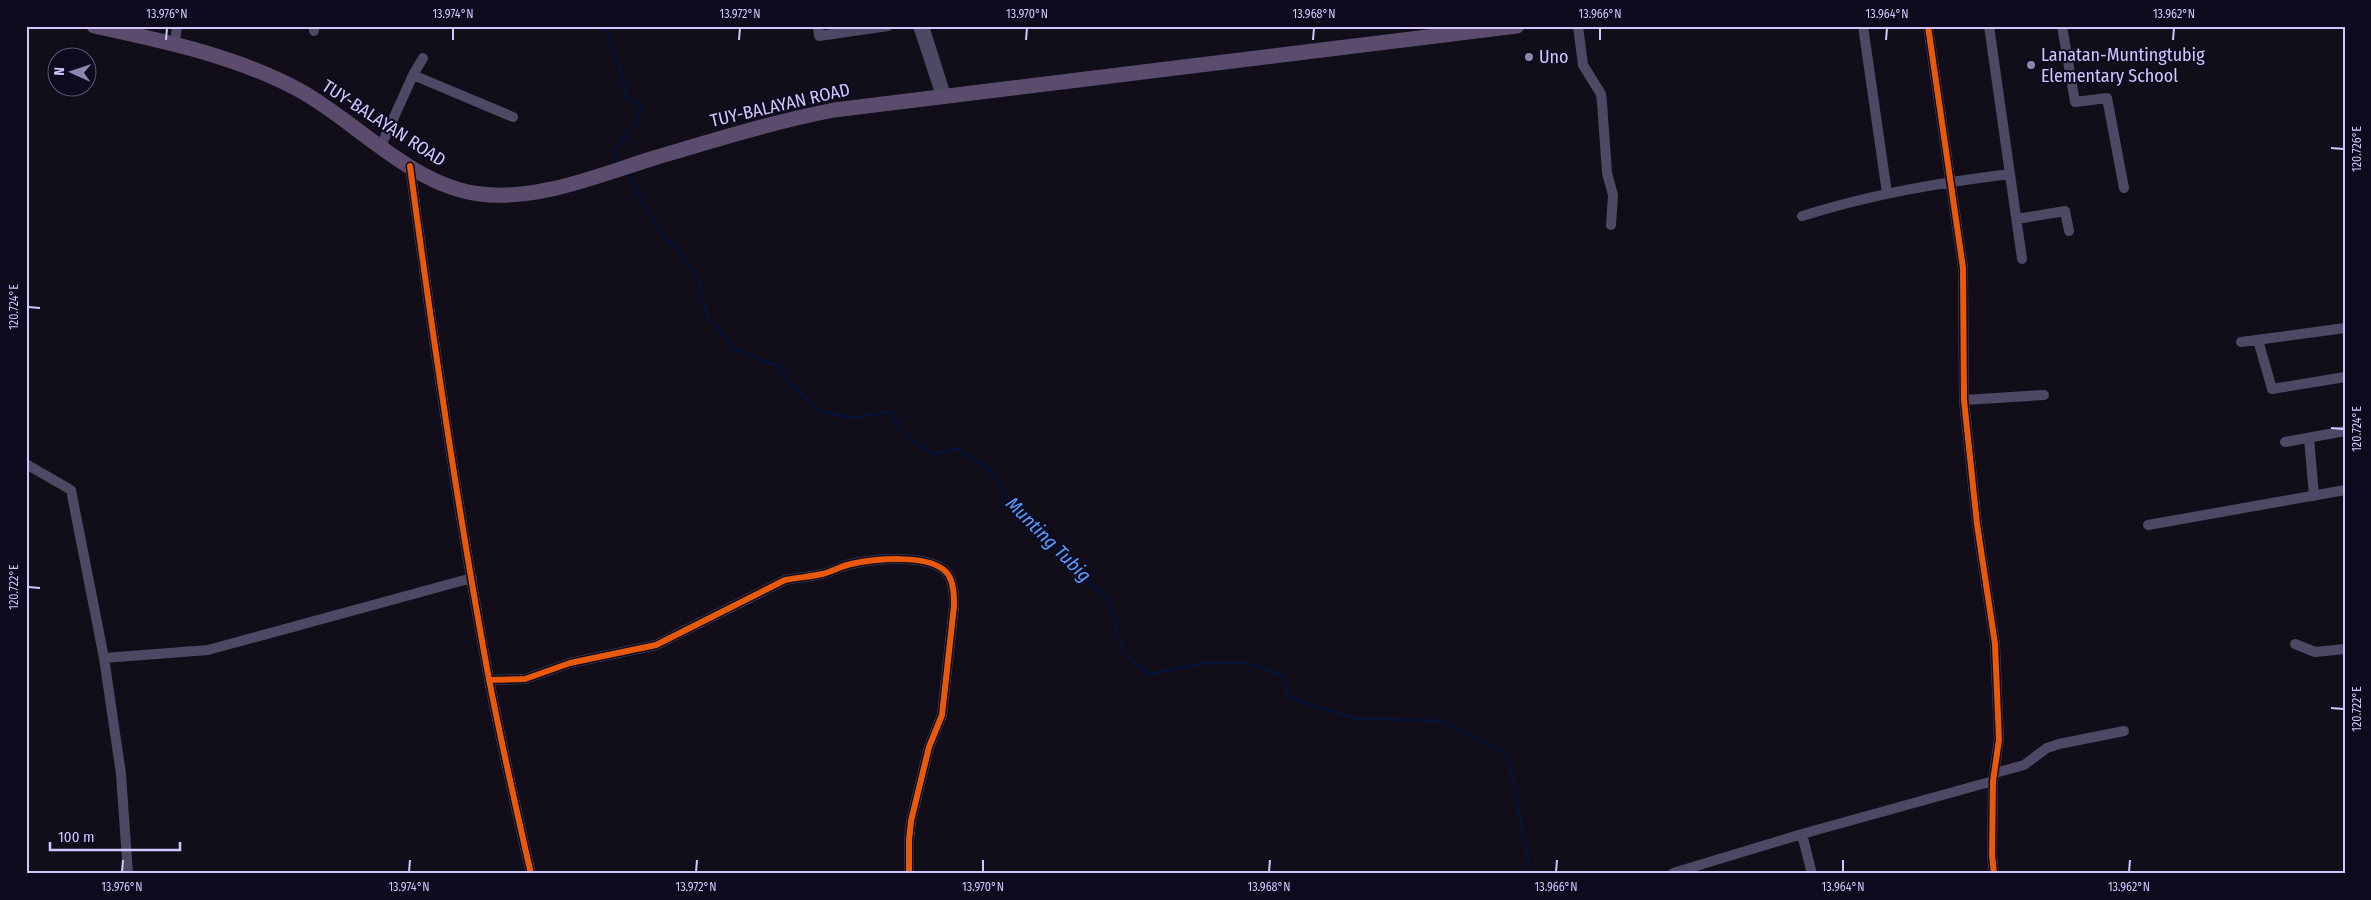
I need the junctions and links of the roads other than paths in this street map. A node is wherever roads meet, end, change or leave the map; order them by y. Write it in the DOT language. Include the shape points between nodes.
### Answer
graph roads {
  1 [pos="97,26"];
  2 [pos="177,26"];
  3 [pos="818,26"];
  4 [pos="888,26"];
  5 [pos="918,26"];
  6 [pos="924,26"];
  7 [pos="1517,26"];
  8 [pos="1578,26"];
  9 [pos="1863,26"];
  10 [pos="1928,26"];
  11 [pos="1989,26"];
  12 [pos="2062,26"];
  13 [pos="175,44"];
  14 [pos="422,58"];
  15 [pos="413,76"];
  16 [pos="943,95"];
  17 [pos="513,117"];
  18 [pos="380,146"];
  19 [pos="410,166"];
  20 [pos="2010,174"];
  21 [pos="1949,182"];
  22 [pos="2124,188"];
  23 [pos="1887,193"];
  24 [pos="1802,216"];
  25 [pos="2016,219"];
  26 [pos="1611,225"];
  27 [pos="2069,231"];
  28 [pos="2022,259"];
  29 [pos="2345,328"];
  30 [pos="2258,340"];
  31 [pos="2241,342"];
  32 [pos="2345,377"];
  33 [pos="2044,395"];
  34 [pos="1964,400"];
  35 [pos="2345,432"];
  36 [pos="2309,438"];
  37 [pos="2285,442"];
  38 [pos="26,464"];
  39 [pos="2345,490"];
  40 [pos="2314,496"];
  41 [pos="2148,525"];
  42 [pos="472,578"];
  43 [pos="2295,644"];
  44 [pos="2345,649"];
  45 [pos="104,658"];
  46 [pos="489,680"];
  47 [pos="2124,731"];
  48 [pos="1994,777"];
  49 [pos="1802,834"];
  50 [pos="1673,873"];
  51 [pos="128,874"];
  52 [pos="531,874"];
  53 [pos="910,874"];
  54 [pos="1812,874"];
  55 [pos="1994,874"];
  1 -- 13 [label="main road, TUY-BALAYAN ROAD"];
  2 -- 13 [label="street"];
  3 -- 4 [label="street" via="819,36"];
  5 -- 16 [label="street"];
  6 -- 16 [label="street"];
  7 -- 16 [label="main road, TUY-BALAYAN ROAD"];
  8 -- 26 [label="street" via="1583,65 1602,103 1606,172 1613,195"];
  9 -- 23 [label="street"];
  10 -- 21 [label="street"];
  11 -- 20 [label="street"];
  12 -- 22 [label="street" via="2075,102 2107,98"];
  13 -- 18 [label="main road, TUY-BALAYAN ROAD" via="236,62 298,89"];
  14 -- 15 [label="street"];
  15 -- 17 [label="street"];
  15 -- 18 [label="street"];
  16 -- 19 [label="main road, TUY-BALAYAN ROAD" via="787,119 531,192 479,194 448,185"];
  18 -- 19 [label="main road, TUY-BALAYAN ROAD"];
  19 -- 42 [label="street" via="428,309"];
  20 -- 21 [label="street"];
  20 -- 25 [label="street"];
  21 -- 23 [label="street"];
  21 -- 34 [label="street" via="1962,268"];
  23 -- 24 [label="street"];
  25 -- 27 [label="street" via="2065,211"];
  25 -- 28 [label="street"];
  29 -- 30 [label="street"];
  30 -- 31 [label="street"];
  30 -- 32 [label="street" via="2272,389"];
  33 -- 34 [label="street"];
  34 -- 48 [label="street" via="1977,524 1995,644 1999,740"];
  35 -- 36 [label="street"];
  36 -- 37 [label="street"];
  36 -- 40 [label="street"];
  38 -- 45 [label="street" via="71,490"];
  39 -- 40 [label="street"];
  40 -- 41 [label="street"];
  42 -- 45 [label="street" via="208,650"];
  42 -- 46 [label="street"];
  43 -- 44 [label="street" via="2314,652"];
  45 -- 51 [label="street" via="121,774"];
  46 -- 52 [label="street"];
  46 -- 53 [label="street" via="525,679 570,663 656,645 785,580 803,575 820,575 850,564 878,560 914,560 933,564 947,573 954,590 954,606 942,716 929,747 911,821"];
  47 -- 48 [label="street" via="2059,744 2024,765"];
  48 -- 49 [label="street"];
  48 -- 55 [label="street"];
  49 -- 50 [label="street"];
  49 -- 54 [label="street"];
}
